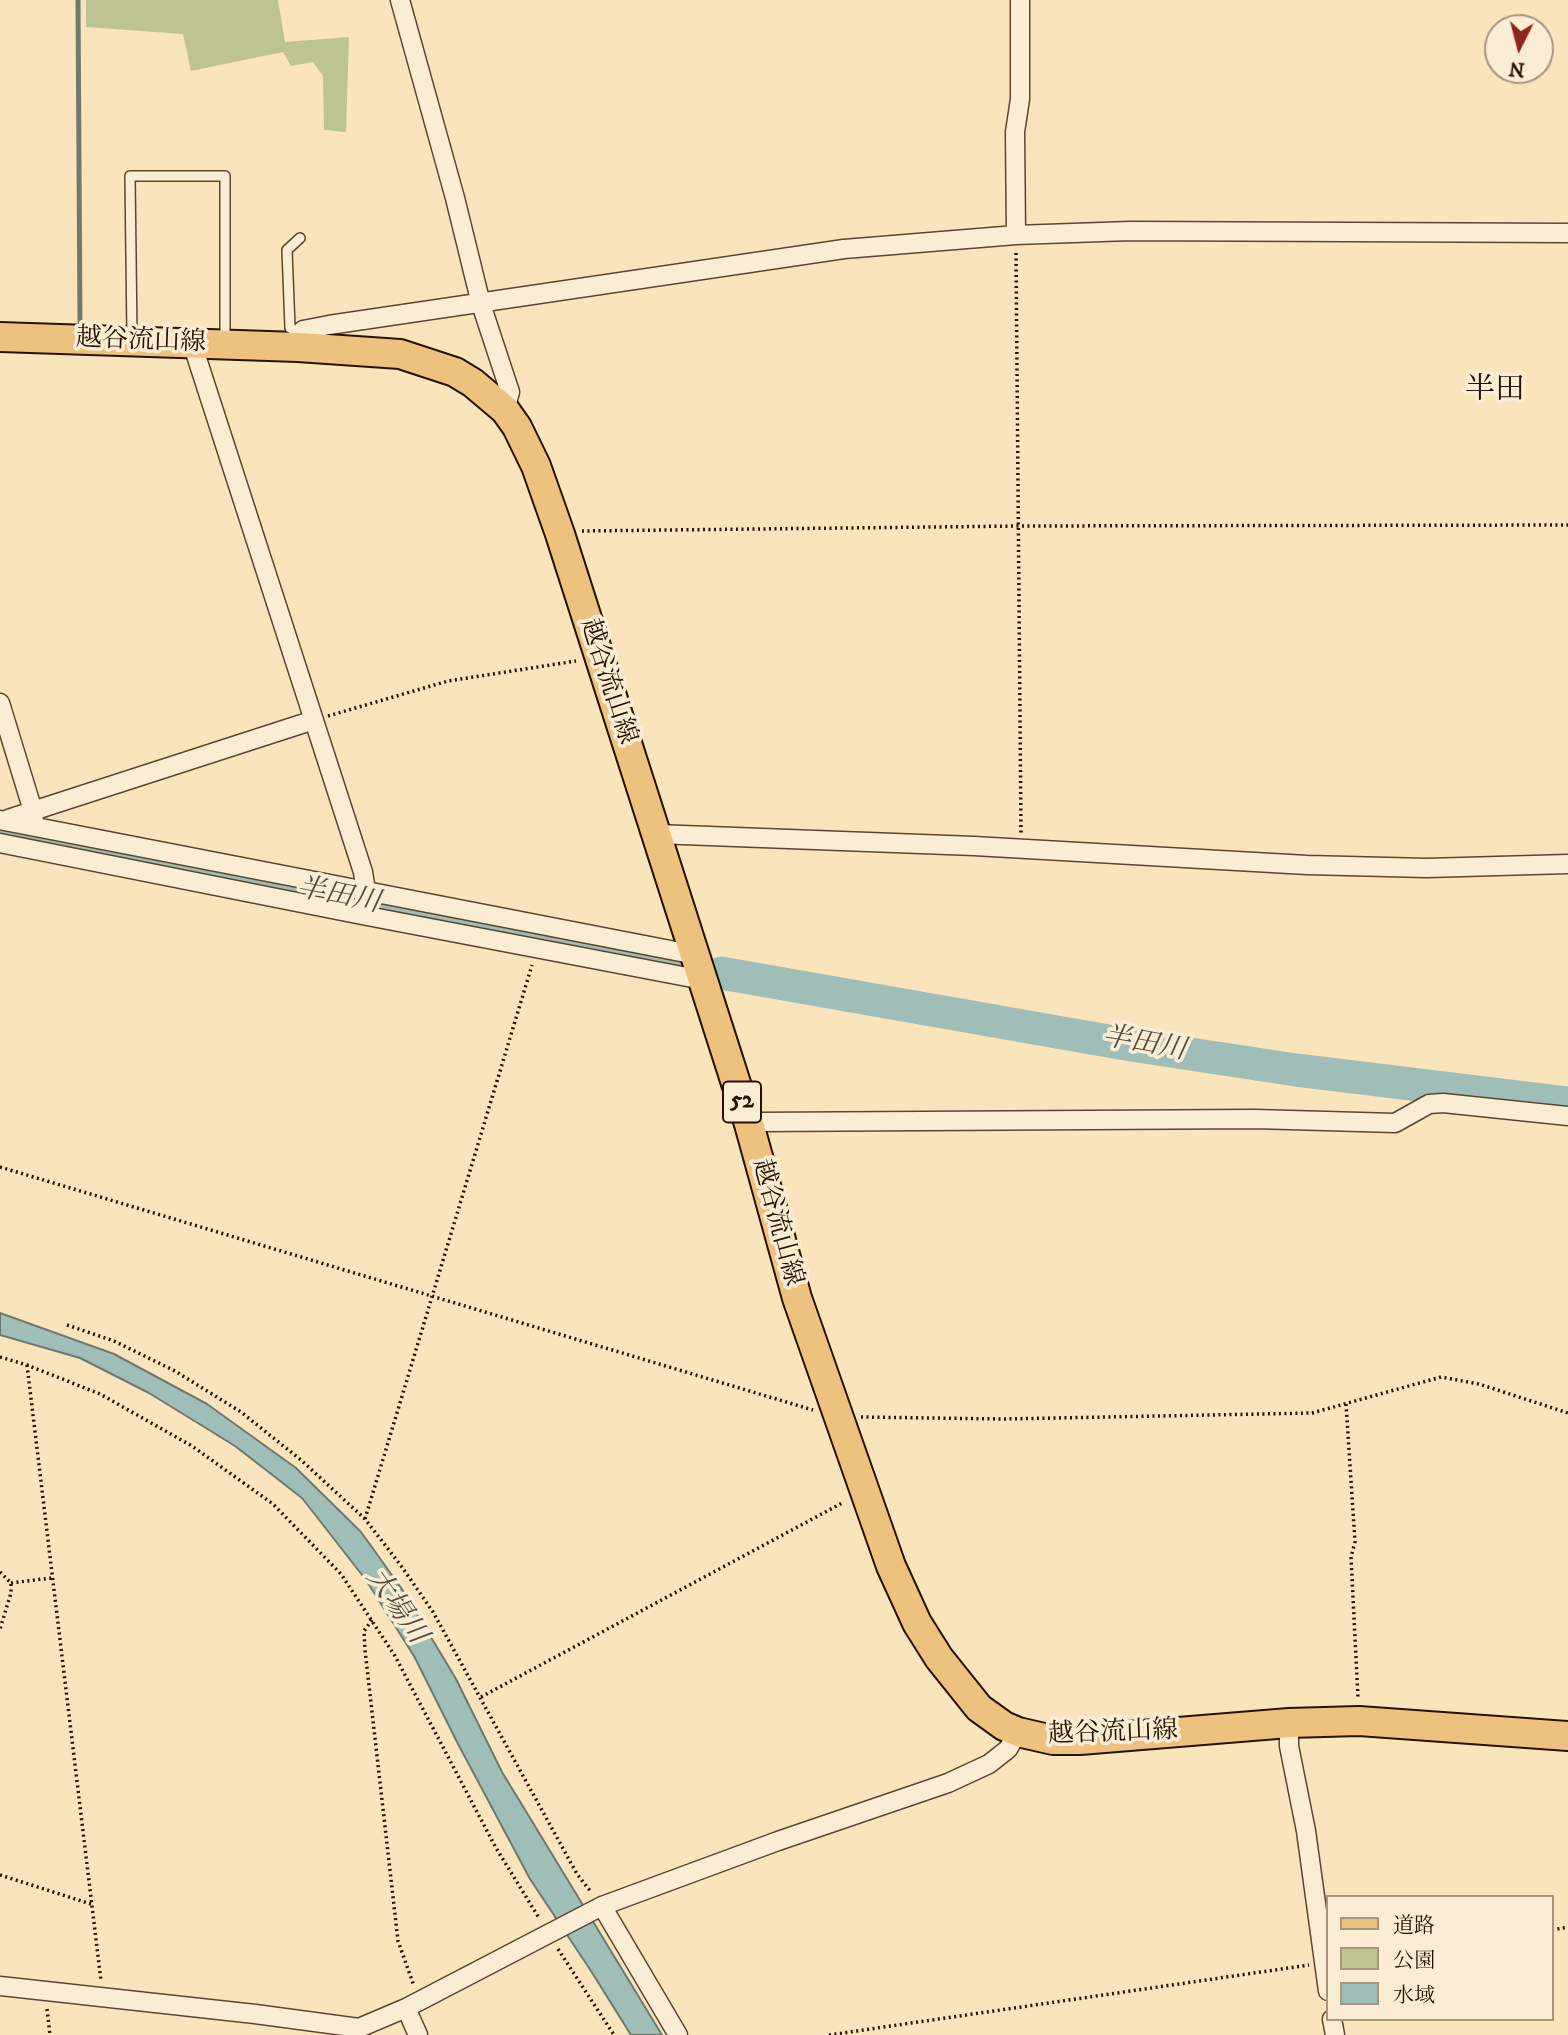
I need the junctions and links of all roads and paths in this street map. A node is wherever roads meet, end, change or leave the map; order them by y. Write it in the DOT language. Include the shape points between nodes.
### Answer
graph roads {
  1 [pos="400,0"];
  2 [pos="1020,0"];
  3 [pos="1568,233"];
  4 [pos="1016,235"];
  5 [pos="300,238"];
  6 [pos="481,304"];
  7 [pos="0,337"];
  8 [pos="299,340"];
  9 [pos="132,342"];
  10 [pos="192,343"];
  11 [pos="225,345"];
  12 [pos="505,410"];
  13 [pos="1568,525"];
  14 [pos="1019,526"];
  15 [pos="559,534"];
  16 [pos="599,657"];
  17 [pos="0,703"];
  18 [pos="314,720"];
  19 [pos="2,820"];
  20 [pos="39,831"];
  21 [pos="656,834"];
  22 [pos="0,842"];
  23 [pos="1021,849"];
  24 [pos="1568,864"];
  25 [pos="364,903"];
  26 [pos="535,949"];
  27 [pos="699,968"];
  28 [pos="1568,1116"];
  29 [pos="749,1124"];
  30 [pos="0,1167"];
  31 [pos="433,1295"];
  32 [pos="67,1325"];
  33 [pos="0,1357"];
  34 [pos="27,1365"];
  35 [pos="1346,1404"];
  36 [pos="1568,1413"];
  37 [pos="838,1418"];
  38 [pos="865,1492"];
  39 [pos="365,1520"];
  40 [pos="0,1572"];
  41 [pos="51,1578"];
  42 [pos="11,1583"];
  43 [pos="372,1620"];
  44 [pos="0,1629"];
  45 [pos="480,1697"];
  46 [pos="1359,1721"];
  47 [pos="1289,1723"];
  48 [pos="1018,1732"];
  49 [pos="1568,1736"];
  50 [pos="0,1875"];
  51 [pos="92,1905"];
  52 [pos="598,1908"];
  53 [pos="552,1933"];
  54 [pos="1324,1962"];
  55 [pos="1326,1976"];
  56 [pos="0,1986"];
  57 [pos="45,1991"];
  58 [pos="103,1997"];
  59 [pos="413,2004"];
  60 [pos="50,2035"];
  61 [pos="418,2035"];
  62 [pos="614,2035"];
  63 [pos="678,2035"];
  64 [pos="829,2035"];
  1 -- 6 [label="street"];
  2 -- 4 [label="street"];
  3 -- 4 [label="street" via="1130,231"];
  4 -- 6 [label="street" via="844,248"];
  4 -- 14 [label="path"];
  5 -- 8 [label="lane" via="287,250 290,328"];
  6 -- 8 [label="street" via="303,330"];
  6 -- 12 [label="street" via="510,392"];
  7 -- 9 [label="main road, 越谷流山線 / 52"];
  8 -- 11 [label="main road, 越谷流山線 / 52"];
  8 -- 12 [label="main road, 越谷流山線 / 52" via="427,362 473,383"];
  9 -- 10 [label="main road, 越谷流山線 / 52"];
  9 -- 11 [label="lane" via="130,176 225,176"];
  10 -- 11 [label="main road, 越谷流山線 / 52"];
  10 -- 18 [label="street"];
  12 -- 15 [label="main road, 越谷流山線 / 52" via="528,445"];
  13 -- 14 [label="path"];
  14 -- 15 [label="path"];
  14 -- 23 [label="path"];
  15 -- 16 [label="main road, 越谷流山線 / 52"];
  16 -- 18 [label="path" via="448,681"];
  16 -- 21 [label="main road, 越谷流山線 / 52"];
  17 -- 20 [label="street"];
  18 -- 20 [label="street"];
  18 -- 25 [label="street" via="363,872"];
  19 -- 20 [label="street"];
  20 -- 22 [label="street"];
  20 -- 25 [label="street"];
  21 -- 23 [label="street"];
  21 -- 27 [label="main road, 越谷流山線 / 52"];
  23 -- 24 [label="street" via="1307,865"];
  25 -- 26 [label="street"];
  25 -- 27 [label="street"];
  26 -- 27 [label="street"];
  26 -- 31 [label="path"];
  27 -- 29 [label="main road, 越谷流山線 / 52"];
  28 -- 29 [label="street" via="1443,1103 1429,1104 1395,1122"];
  29 -- 37 [label="main road, 越谷流山線 / 52" via="797,1298"];
  30 -- 31 [label="path"];
  31 -- 37 [label="path"];
  31 -- 39 [label="path"];
  32 -- 39 [label="path" via="163,1365 241,1412"];
  33 -- 34 [label="path"];
  34 -- 41 [label="path"];
  34 -- 43 [label="path" via="100,1394 192,1446 273,1504 341,1574"];
  35 -- 36 [label="path" via="1441,1377 1479,1384"];
  35 -- 37 [label="path" via="1285,1414"];
  35 -- 46 [label="path"];
  37 -- 38 [label="main road, 越谷流山線 / 52"];
  38 -- 45 [label="path"];
  38 -- 48 [label="main road, 越谷流山線 / 52" via="902,1592 939,1658 979,1708"];
  39 -- 45 [label="path" via="433,1612"];
  40 -- 42 [label="path"];
  41 -- 42 [label="path"];
  41 -- 51 [label="path"];
  42 -- 44 [label="path"];
  43 -- 53 [label="path" via="496,1848"];
  43 -- 59 [label="path" via="364,1631 365,1650 398,1941"];
  45 -- 52 [label="path"];
  46 -- 47 [label="main road, 越谷流山線 / 52"];
  46 -- 49 [label="main road, 越谷流山線 / 52"];
  47 -- 48 [label="main road, 越谷流山線 / 52" via="1080,1740"];
  47 -- 54 [label="street"];
  48 -- 52 [label="street" via="1008,1749 989,1764 948,1783"];
  50 -- 51 [label="path"];
  51 -- 58 [label="path"];
  52 -- 53 [label="street"];
  52 -- 63 [label="street"];
  53 -- 59 [label="street"];
  53 -- 62 [label="path"];
  54 -- 55 [label="street"];
  54 -- 64 [label="path"];
  56 -- 57 [label="street"];
  57 -- 58 [label="street"];
  57 -- 60 [label="path"];
  58 -- 59 [label="street" via="359,2028"];
  59 -- 61 [label="street"];
}
